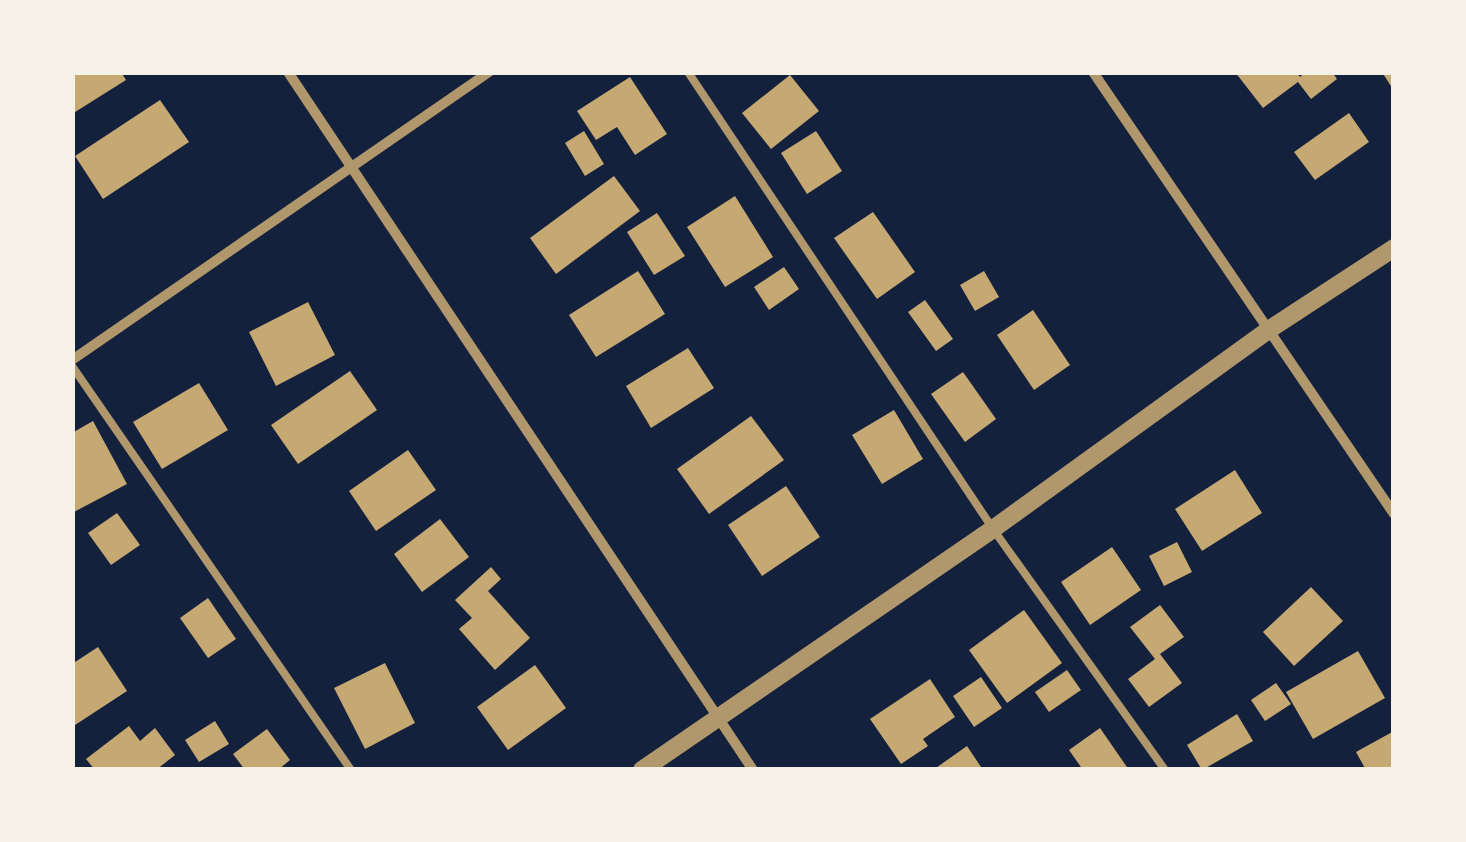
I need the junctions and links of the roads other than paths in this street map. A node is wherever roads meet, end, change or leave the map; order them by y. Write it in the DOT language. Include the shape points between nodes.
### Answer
graph roads {
  1 [pos="288,72"];
  2 [pos="488,72"];
  3 [pos="688,72"];
  4 [pos="1093,72"];
  5 [pos="354,166"];
  6 [pos="1394,248"];
  7 [pos="1268,331"];
  8 [pos="72,363"];
  9 [pos="1394,514"];
  10 [pos="992,529"];
  11 [pos="716,719"];
  12 [pos="351,770"];
  13 [pos="642,770"];
  14 [pos="753,770"];
  15 [pos="1165,770"];
  1 -- 5 [label="street"];
  2 -- 5 [label="street"];
  3 -- 10 [label="lane"];
  4 -- 7 [label="street"];
  5 -- 8 [label="street"];
  5 -- 11 [label="street"];
  6 -- 7 [label="street"];
  7 -- 9 [label="street"];
  7 -- 10 [label="street"];
  8 -- 12 [label="lane"];
  10 -- 11 [label="street"];
  10 -- 15 [label="lane"];
  11 -- 13 [label="street"];
  11 -- 14 [label="street"];
}
